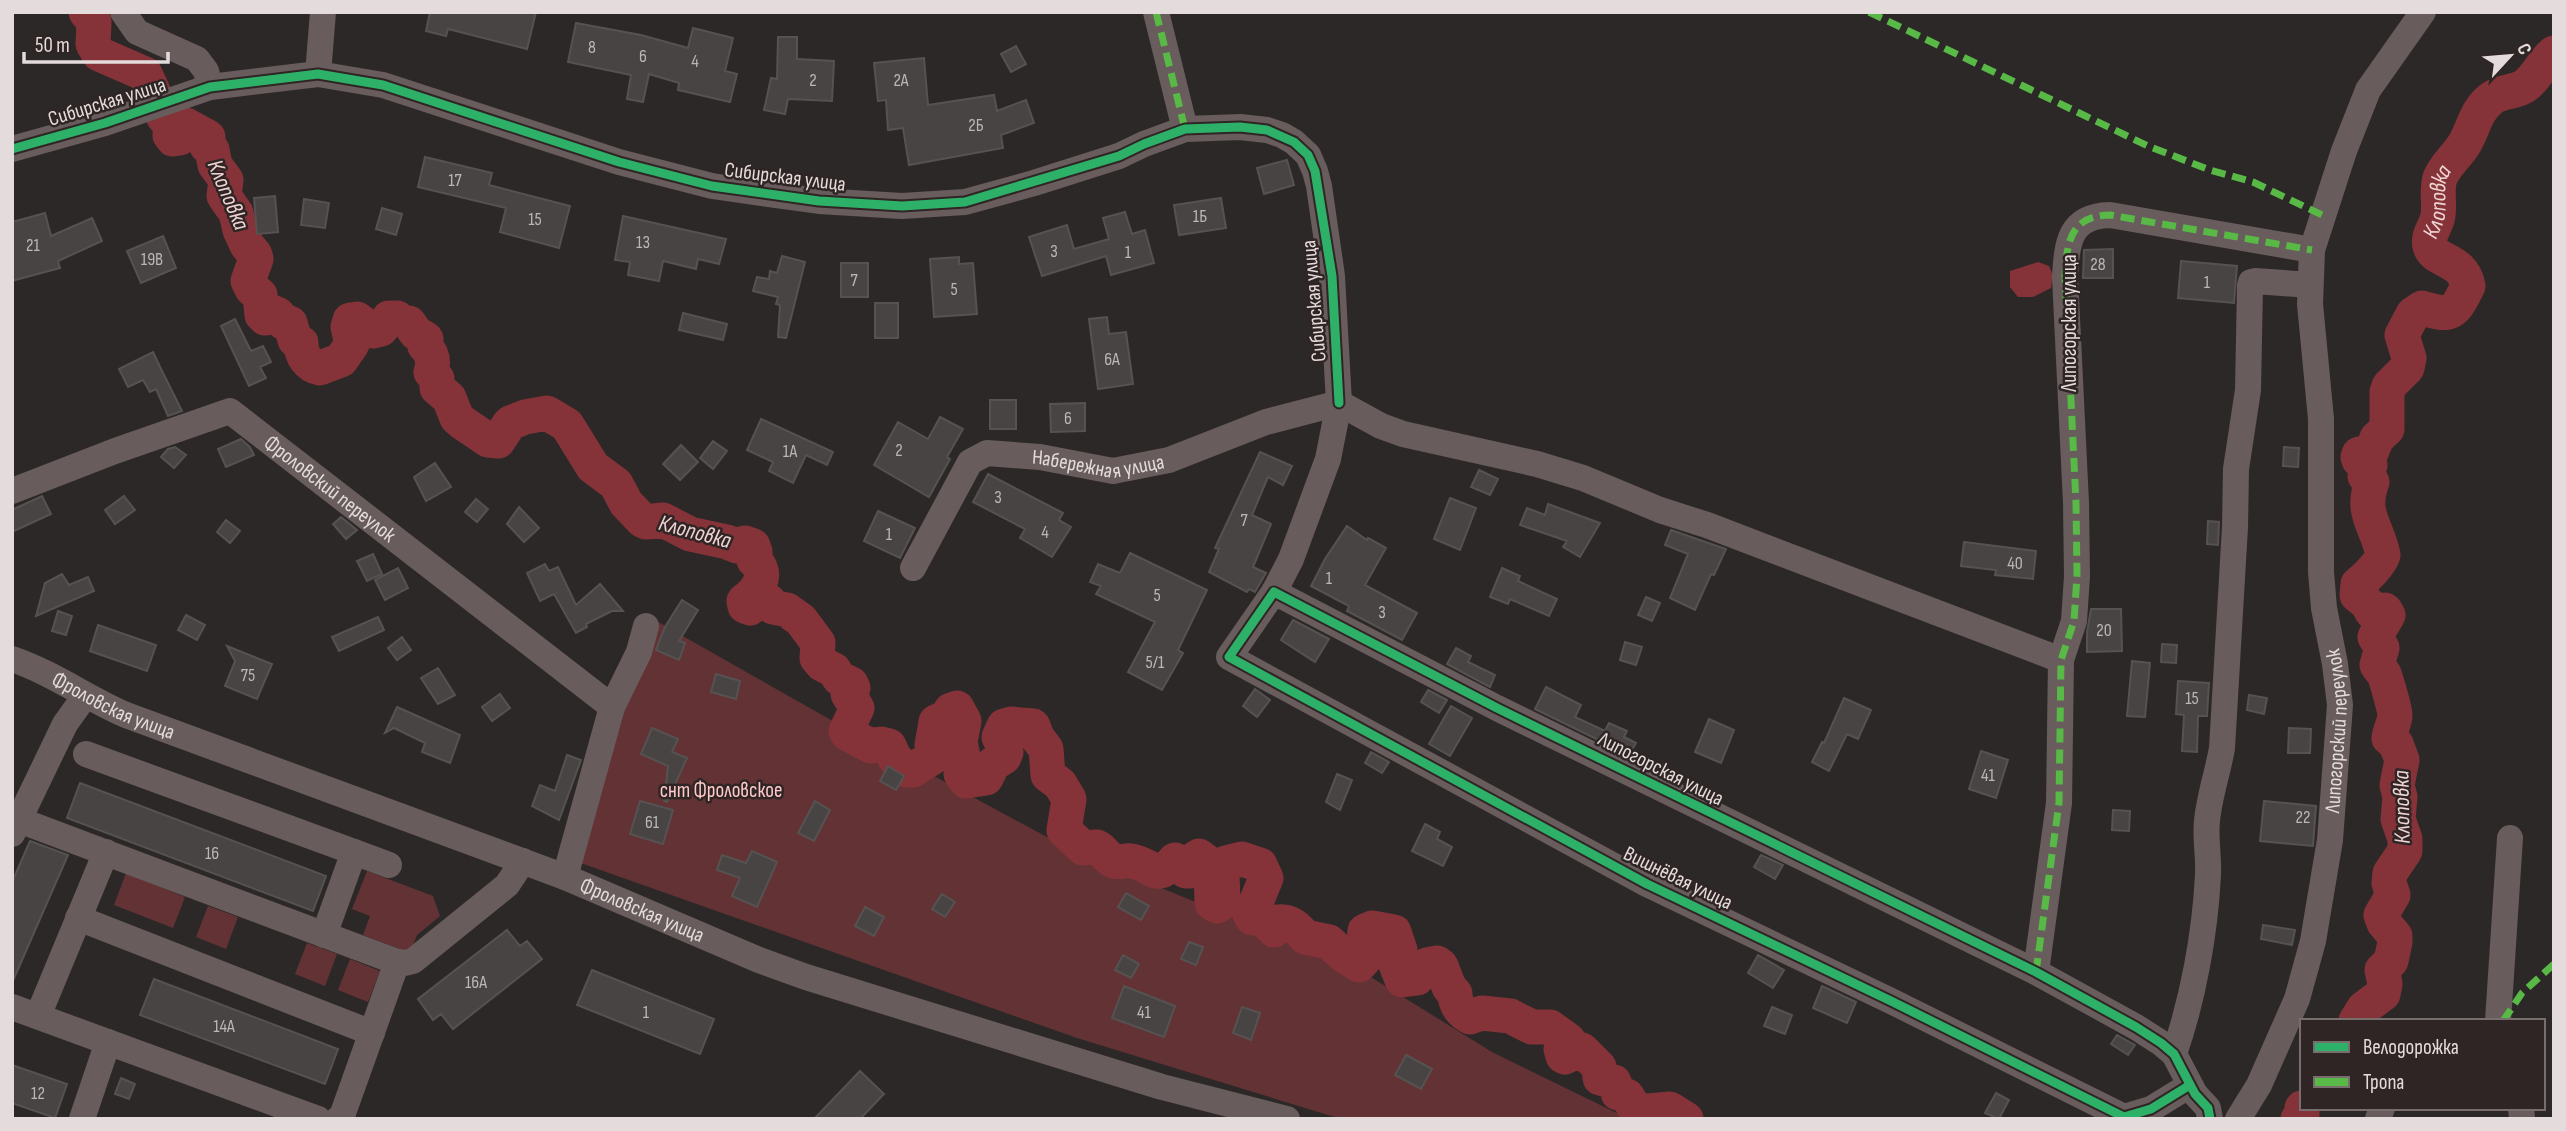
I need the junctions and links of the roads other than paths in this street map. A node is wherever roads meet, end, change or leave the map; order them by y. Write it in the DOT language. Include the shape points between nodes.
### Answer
graph roads {
  1 [pos="123,12"];
  2 [pos="323,12"];
  3 [pos="1156,12"];
  4 [pos="2423,12"];
  5 [pos="318,74"];
  6 [pos="210,88"];
  7 [pos="1185,129"];
  8 [pos="12,149"];
  9 [pos="2312,250"];
  10 [pos="2310,285"];
  11 [pos="1339,403"];
  12 [pos="12,491"];
  13 [pos="913,568"];
  14 [pos="1274,592"];
  15 [pos="646,626"];
  16 [pos="12,659"];
  17 [pos="2061,660"];
  18 [pos="85,696"];
  19 [pos="612,707"];
  20 [pos="86,754"];
  21 [pos="16,827"];
  22 [pos="2510,838"];
  23 [pos="106,852"];
  24 [pos="354,852"];
  25 [pos="523,862"];
  26 [pos="389,865"];
  27 [pos="565,877"];
  28 [pos="78,918"];
  29 [pos="324,935"];
  30 [pos="397,962"];
  31 [pos="2036,972"];
  32 [pos="12,1007"];
  33 [pos="38,1016"];
  34 [pos="2498,1019"];
  35 [pos="372,1033"];
  36 [pos="108,1042"];
  37 [pos="2174,1054"];
  38 [pos="2190,1085"];
  39 [pos="2244,1110"];
  40 [pos="2209,1113"];
  41 [pos="82,1119"];
  42 [pos="318,1119"];
  43 [pos="338,1119"];
  44 [pos="1287,1119"];
  1 -- 6 [label="street" via="137,32 197,59"];
  2 -- 5 [label="street"];
  3 -- 7 [label="street"];
  4 -- 9 [label="street, Липогорский переулок" via="2368,90"];
  5 -- 6 [label="street, Сибирская улица"];
  5 -- 7 [label="street, Сибирская улица" via="383,85 619,162 712,186 819,201 902,206 965,202 1119,156"];
  6 -- 8 [label="street, Сибирская улица"];
  7 -- 11 [label="street, Сибирская улица" via="1267,130 1294,142 1308,155 1319,186 1332,276"];
  9 -- 10 [label="street, Липогорский переулок"];
  9 -- 17 [label="street, Липогорская улица" via="2110,215 2080,223 2074,232 2065,277 2077,576 2074,621"];
  10 -- 37 [label="street" via="2255,281 2250,286 2248,390 2236,469 2222,748 2207,824 2208,881 2194,978"];
  10 -- 39 [label="street, Липогорский переулок" via="2321,419 2321,572 2339,687 2330,840 2314,941 2297,999"];
  11 -- 13 [label="street, Набережная улица" via="1266,422 1169,460 1113,471 1040,457 987,453 970,462"];
  11 -- 14 [label="street, Сибирская улица" via="1317,492"];
  11 -- 17 [label="street" via="1403,434 1583,478"];
  12 -- 19 [label="street, Фроловский переулок" via="230,411"];
  14 -- 31 [label="street, Липогорская улица" via="1497,708"];
  14 -- 38 [label="street, Вишнёвая улица" via="1229,657 1647,884 2124,1117 2151,1109"];
  15 -- 19 [label="street" via="639,652"];
  16 -- 18 [label="street, Фроловская улица" via="44,671"];
  17 -- 31 [label="street, Липогорская улица" via="2059,803"];
  18 -- 21 [label="street" via="65,724"];
  18 -- 25 [label="street, Фроловская улица"];
  19 -- 27 [label="street"];
  20 -- 24 [label="street"];
  21 -- 23 [label="street"];
  22 -- 34 [label="street"];
  23 -- 28 [label="street"];
  23 -- 29 [label="street"];
  24 -- 26 [label="street"];
  24 -- 29 [label="street"];
  25 -- 27 [label="street, Фроловская улица"];
  25 -- 30 [label="street" via="508,885 413,961"];
  27 -- 44 [label="street, Фроловская улица" via="827,984 1162,1087"];
  28 -- 33 [label="street"];
  28 -- 35 [label="street"];
  29 -- 30 [label="street"];
  30 -- 35 [label="street"];
  31 -- 37 [label="street" via="2136,1027"];
  32 -- 33 [label="street"];
  33 -- 36 [label="street"];
  35 -- 43 [label="street"];
  36 -- 41 [label="street"];
  36 -- 42 [label="street"];
  37 -- 38 [label="street"];
  38 -- 40 [label="street"];
  39 -- 40 [label="street"];
}
